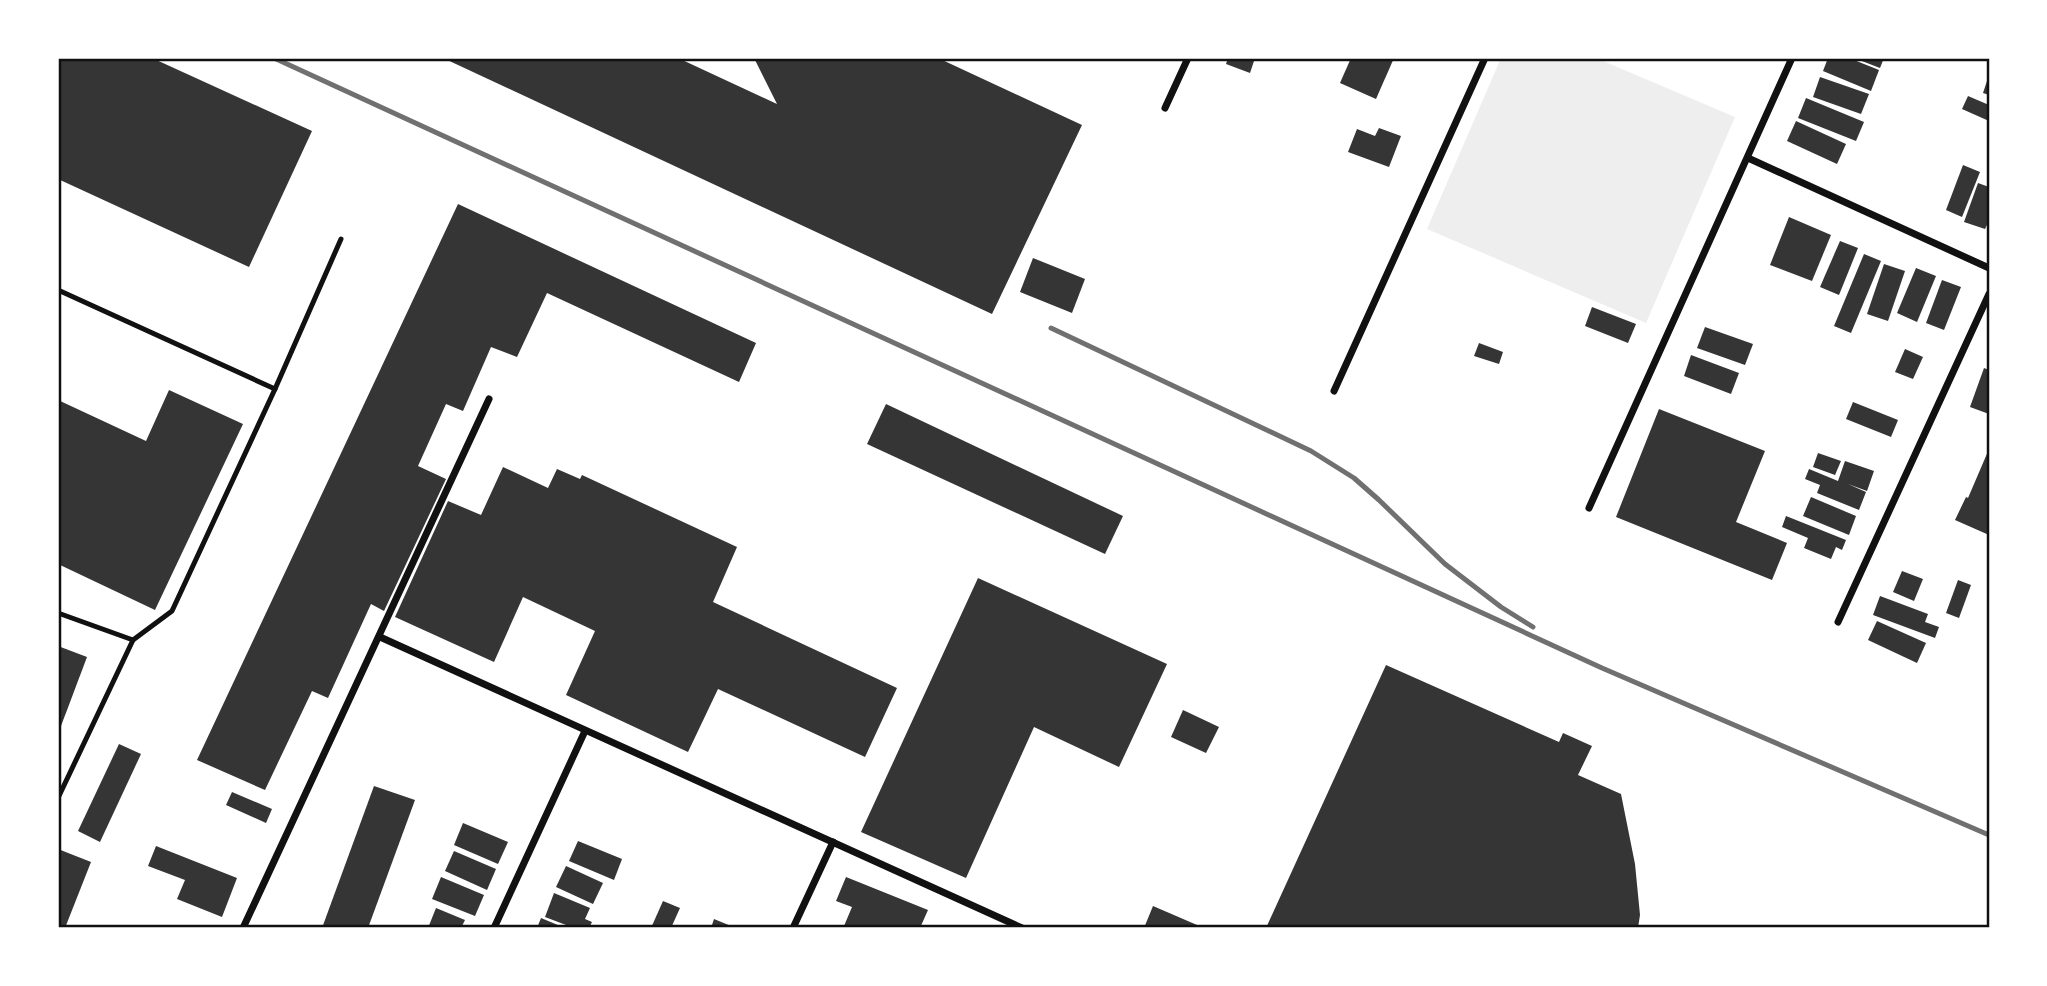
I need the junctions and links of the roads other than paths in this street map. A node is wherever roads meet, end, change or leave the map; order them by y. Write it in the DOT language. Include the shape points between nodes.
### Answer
graph roads {
  1 [pos="1188,58"];
  2 [pos="1485,58"];
  3 [pos="1791,58"];
  4 [pos="1165,108"];
  5 [pos="1748,158"];
  6 [pos="341,239"];
  7 [pos="1989,268"];
  8 [pos="58,290"];
  9 [pos="1989,294"];
  10 [pos="275,389"];
  11 [pos="1334,391"];
  12 [pos="489,399"];
  13 [pos="1589,508"];
  14 [pos="58,613"];
  15 [pos="1838,622"];
  16 [pos="380,637"];
  17 [pos="132,640"];
  18 [pos="585,731"];
  19 [pos="58,798"];
  20 [pos="833,842"];
  21 [pos="243,928"];
  22 [pos="494,928"];
  23 [pos="793,928"];
  24 [pos="1022,928"];
  1 -- 4 [label="street"];
  2 -- 11 [label="street"];
  3 -- 5 [label="street"];
  5 -- 7 [label="street"];
  5 -- 13 [label="street"];
  6 -- 10 [label="lane"];
  8 -- 10 [label="lane"];
  9 -- 15 [label="street"];
  10 -- 17 [label="lane" via="172,611"];
  12 -- 16 [label="street"];
  14 -- 17 [label="lane"];
  16 -- 18 [label="street"];
  16 -- 21 [label="street"];
  17 -- 19 [label="lane"];
  18 -- 20 [label="street"];
  18 -- 22 [label="street"];
  20 -- 23 [label="street"];
  20 -- 24 [label="street"];
}
